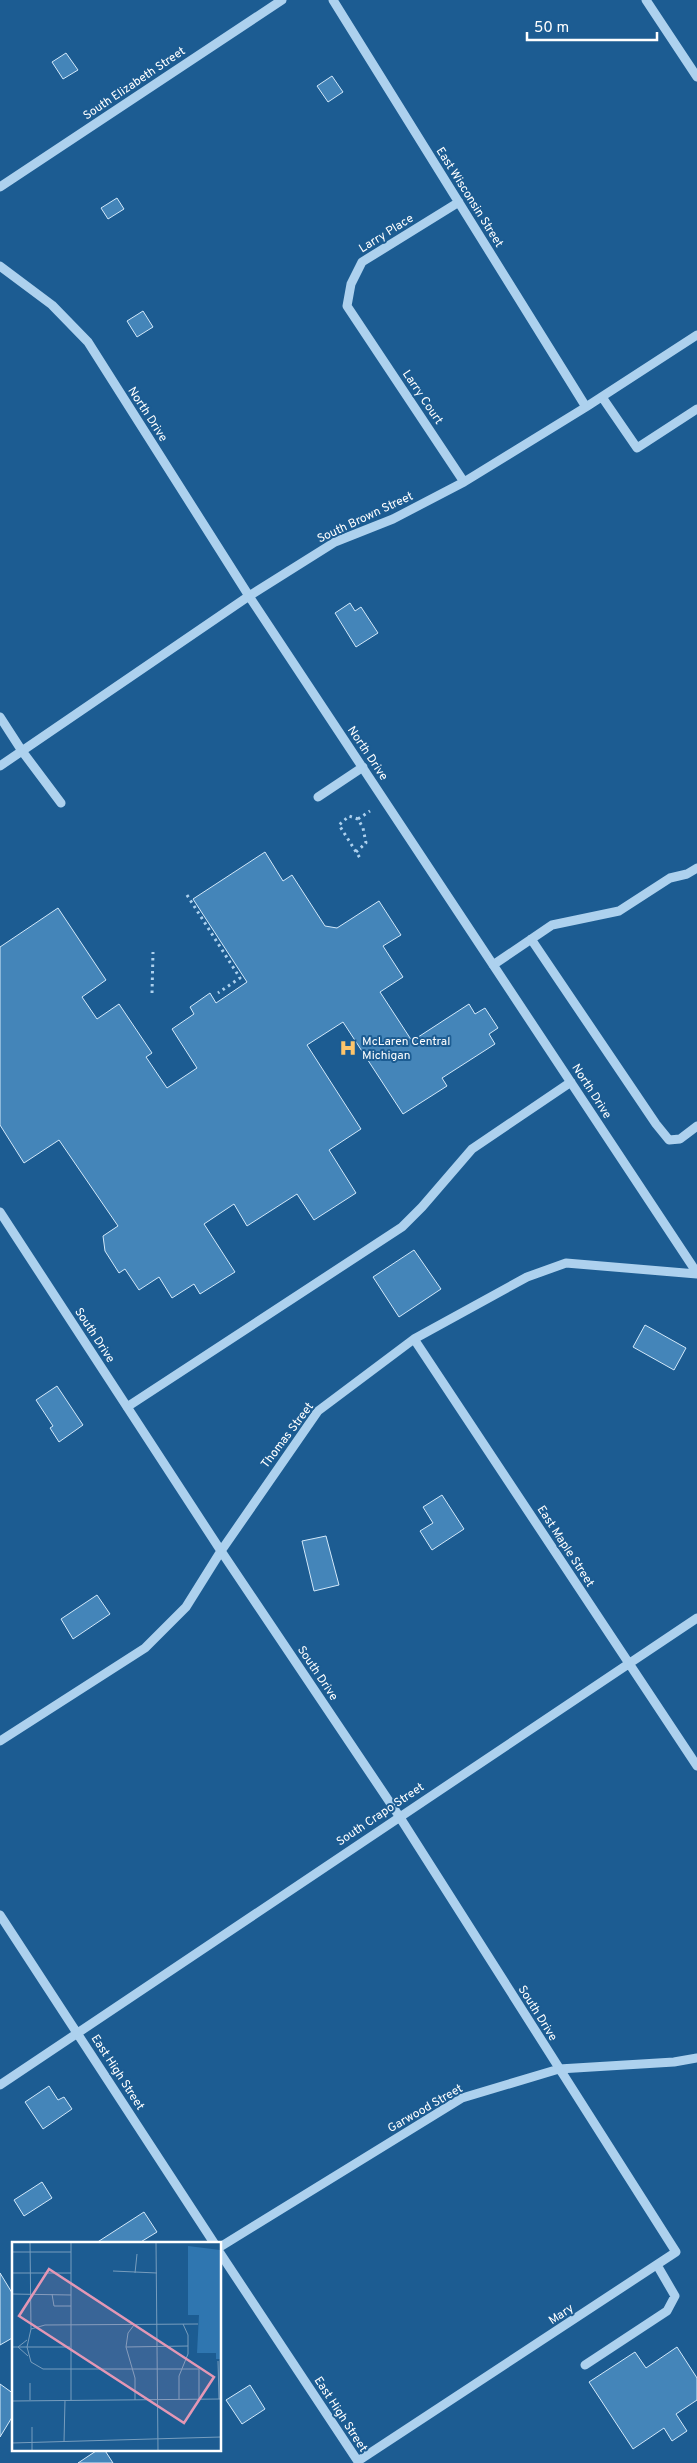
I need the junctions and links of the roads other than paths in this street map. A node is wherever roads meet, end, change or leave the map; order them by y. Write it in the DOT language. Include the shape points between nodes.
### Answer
graph roads {
  1 [pos="282,0"];
  2 [pos="333,0"];
  3 [pos="646,0"];
  4 [pos="697,76"];
  5 [pos="0,187"];
  6 [pos="459,202"];
  7 [pos="0,266"];
  8 [pos="361,326"];
  9 [pos="697,335"];
  10 [pos="602,397"];
  11 [pos="586,408"];
  12 [pos="697,410"];
  13 [pos="464,482"];
  14 [pos="249,596"];
  15 [pos="0,717"];
  16 [pos="22,751"];
  17 [pos="0,766"];
  18 [pos="362,767"];
  19 [pos="318,797"];
  20 [pos="61,803"];
  21 [pos="697,868"];
  22 [pos="531,939"];
  23 [pos="494,965"];
  24 [pos="571,1082"];
  25 [pos="697,1126"];
  26 [pos="0,1212"];
  27 [pos="697,1274"];
  28 [pos="414,1339"];
  29 [pos="127,1407"];
  30 [pos="221,1551"];
  31 [pos="697,1618"];
  32 [pos="628,1663"];
  33 [pos="0,1741"];
  34 [pos="697,1766"];
  35 [pos="398,1816"];
  36 [pos="0,1915"];
  37 [pos="79,2033"];
  38 [pos="697,2058"];
  39 [pos="559,2069"];
  40 [pos="0,2085"];
  41 [pos="611,2150"];
  42 [pos="213,2242"];
  43 [pos="221,2246"];
  44 [pos="221,2255"];
  45 [pos="657,2265"];
  46 [pos="585,2364"];
  47 [pos="358,2462"];
  1 -- 5 [label="street, South Elizabeth Street"];
  2 -- 6 [label="street, East Wisconsin Street"];
  3 -- 4 [label="street"];
  6 -- 8 [label="street, Larry Place" via="362,262 351,284 347,306"];
  6 -- 11 [label="street, East Wisconsin Street"];
  7 -- 14 [label="street, North Drive" via="52,305 88,342"];
  8 -- 13 [label="street, Larry Court"];
  9 -- 10 [label="street, South Brown Street"];
  10 -- 11 [label="street, South Brown Street"];
  10 -- 12 [label="street" via="636,448"];
  11 -- 13 [label="street, South Brown Street"];
  13 -- 14 [label="street, South Brown Street" via="393,519 335,542"];
  14 -- 16 [label="street, South Brown Street"];
  14 -- 18 [label="street, North Drive"];
  15 -- 16 [label="street"];
  16 -- 17 [label="street, South Brown Street"];
  16 -- 20 [label="street"];
  18 -- 19 [label="street"];
  18 -- 23 [label="street, North Drive"];
  21 -- 22 [label="street" via="670,878 619,911 552,925"];
  22 -- 23 [label="street"];
  22 -- 25 [label="street" via="669,1140 680,1139"];
  23 -- 24 [label="street, North Drive"];
  24 -- 27 [label="street, North Drive"];
  24 -- 29 [label="street" via="472,1149 402,1226"];
  26 -- 29 [label="street, South Drive"];
  27 -- 28 [label="street, Thomas Street" via="566,1263 527,1277"];
  28 -- 30 [label="street, Thomas Street" via="318,1411"];
  28 -- 32 [label="street, East Maple Street"];
  29 -- 30 [label="street, South Drive"];
  30 -- 33 [label="street, Thomas Street" via="186,1607 145,1648"];
  30 -- 35 [label="street, South Drive"];
  31 -- 32 [label="street, South Crapo Street"];
  32 -- 34 [label="street, East Maple Street"];
  32 -- 35 [label="street, South Crapo Street"];
  35 -- 37 [label="street, South Crapo Street"];
  35 -- 39 [label="street, South Drive"];
  36 -- 37 [label="street, East High Street"];
  37 -- 40 [label="street, South Crapo Street"];
  37 -- 42 [label="street, East High Street"];
  38 -- 39 [label="street, Garwood Street"];
  39 -- 41 [label="street, South Drive"];
  39 -- 43 [label="street, Garwood Street" via="462,2098"];
  41 -- 45 [label="street, Mary" via="676,2252"];
  44 -- 47 [label="street, East High Street"];
  45 -- 46 [label="street" via="675,2296 667,2311"];
  45 -- 47 [label="street, Mary"];
}
